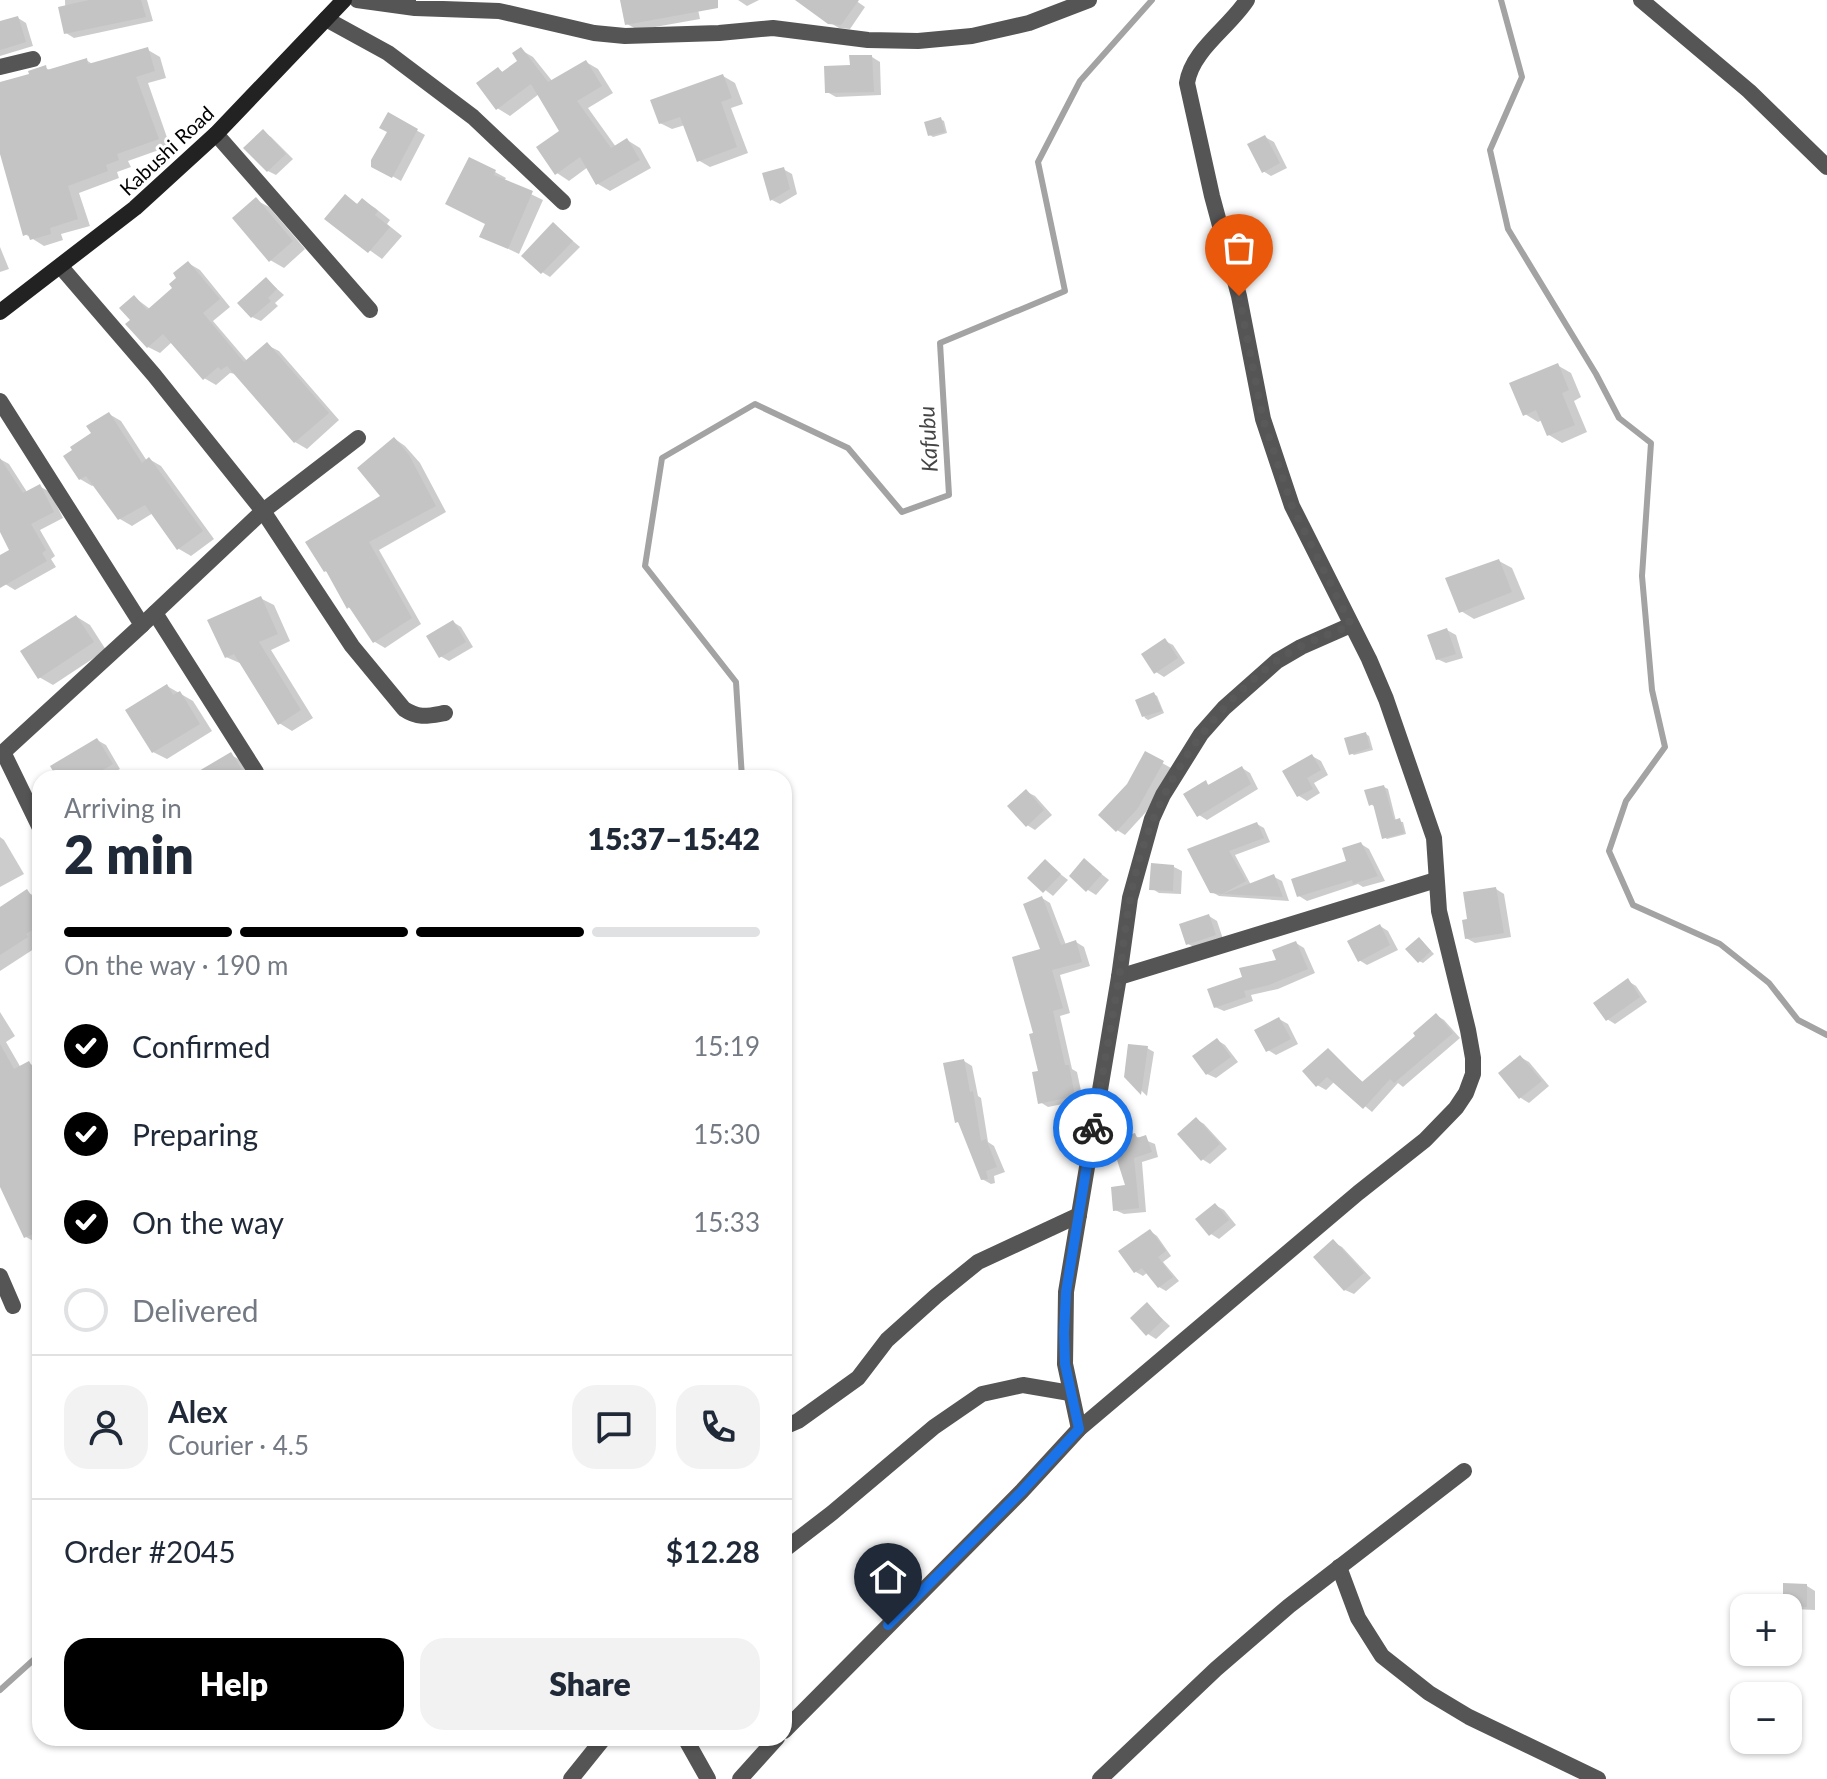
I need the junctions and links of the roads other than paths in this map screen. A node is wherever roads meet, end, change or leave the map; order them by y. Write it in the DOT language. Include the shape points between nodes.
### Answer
graph roads {
  1 [pos="344,0"];
  2 [pos="357,0"];
  3 [pos="1089,0"];
  4 [pos="1247,0"];
  5 [pos="1641,0"];
  6 [pos="326,19"];
  7 [pos="33,59"];
  8 [pos="0,67"];
  9 [pos="216,134"];
  10 [pos="1827,167"];
  11 [pos="563,202"];
  12 [pos="61,267"];
  13 [pos="370,310"];
  14 [pos="0,312"];
  15 [pos="0,401"];
  16 [pos="358,438"];
  17 [pos="263,511"];
  18 [pos="155,613"];
  19 [pos="142,625"];
  20 [pos="1351,625"];
  21 [pos="445,713"];
  22 [pos="2,754"];
  23 [pos="255,770"];
  24 [pos="32,812"];
  25 [pos="1436,880"];
  26 [pos="1119,977"];
  27 [pos="1079,1215"];
  28 [pos="0,1276"];
  29 [pos="13,1306"];
  30 [pos="1070,1393"];
  31 [pos="792,1424"];
  32 [pos="1079,1429"];
  33 [pos="1464,1471"];
  34 [pos="792,1543"];
  35 [pos="1339,1567"];
  36 [pos="792,1723"];
  37 [pos="598,1746"];
  38 [pos="689,1746"];
  39 [pos="770,1746"];
  40 [pos="571,1779"];
  41 [pos="708,1779"];
  42 [pos="740,1779"];
  43 [pos="1100,1779"];
  44 [pos="1598,1779"];
  1 -- 6 [label="main road, Kabushi Road"];
  2 -- 3 [label="street" via="499,11 625,36 773,28 918,41 1029,23"];
  4 -- 20 [label="street" via="1197,57 1187,83 1263,419 1292,506"];
  5 -- 10 [label="street" via="1749,91"];
  6 -- 9 [label="main road, Kabushi Road"];
  6 -- 11 [label="street" via="388,53 473,117"];
  7 -- 8 [label="street"];
  9 -- 12 [label="main road, Kabushi Road"];
  9 -- 13 [label="street"];
  12 -- 14 [label="main road, Kabushi Road"];
  12 -- 17 [label="street"];
  15 -- 19 [label="street"];
  16 -- 17 [label="street"];
  17 -- 18 [label="street"];
  17 -- 21 [label="street" via="352,646 404,709 425,717"];
  18 -- 19 [label="street"];
  18 -- 23 [label="street"];
  19 -- 22 [label="street"];
  20 -- 25 [label="street" via="1419,790 1434,838"];
  20 -- 26 [label="street" via="1277,661 1201,734 1163,795 1145,839"];
  22 -- 24 [label="street"];
  25 -- 26 [label="street"];
  25 -- 32 [label="street" via="1473,1058 1466,1093 1425,1140"];
  26 -- 27 [label="street"];
  27 -- 30 [label="street" via="1066,1292"];
  27 -- 31 [label="street" via="978,1262 887,1340 858,1378"];
  28 -- 29 [label="street"];
  30 -- 32 [label="street"];
  30 -- 34 [label="street" via="1023,1385 982,1394"];
  32 -- 36 [label="street"];
  33 -- 35 [label="street"];
  35 -- 43 [label="street" via="1216,1669"];
  35 -- 44 [label="street" via="1358,1618 1382,1656 1469,1717"];
  37 -- 40 [label="street"];
  38 -- 41 [label="street"];
  39 -- 42 [label="street"];
}
